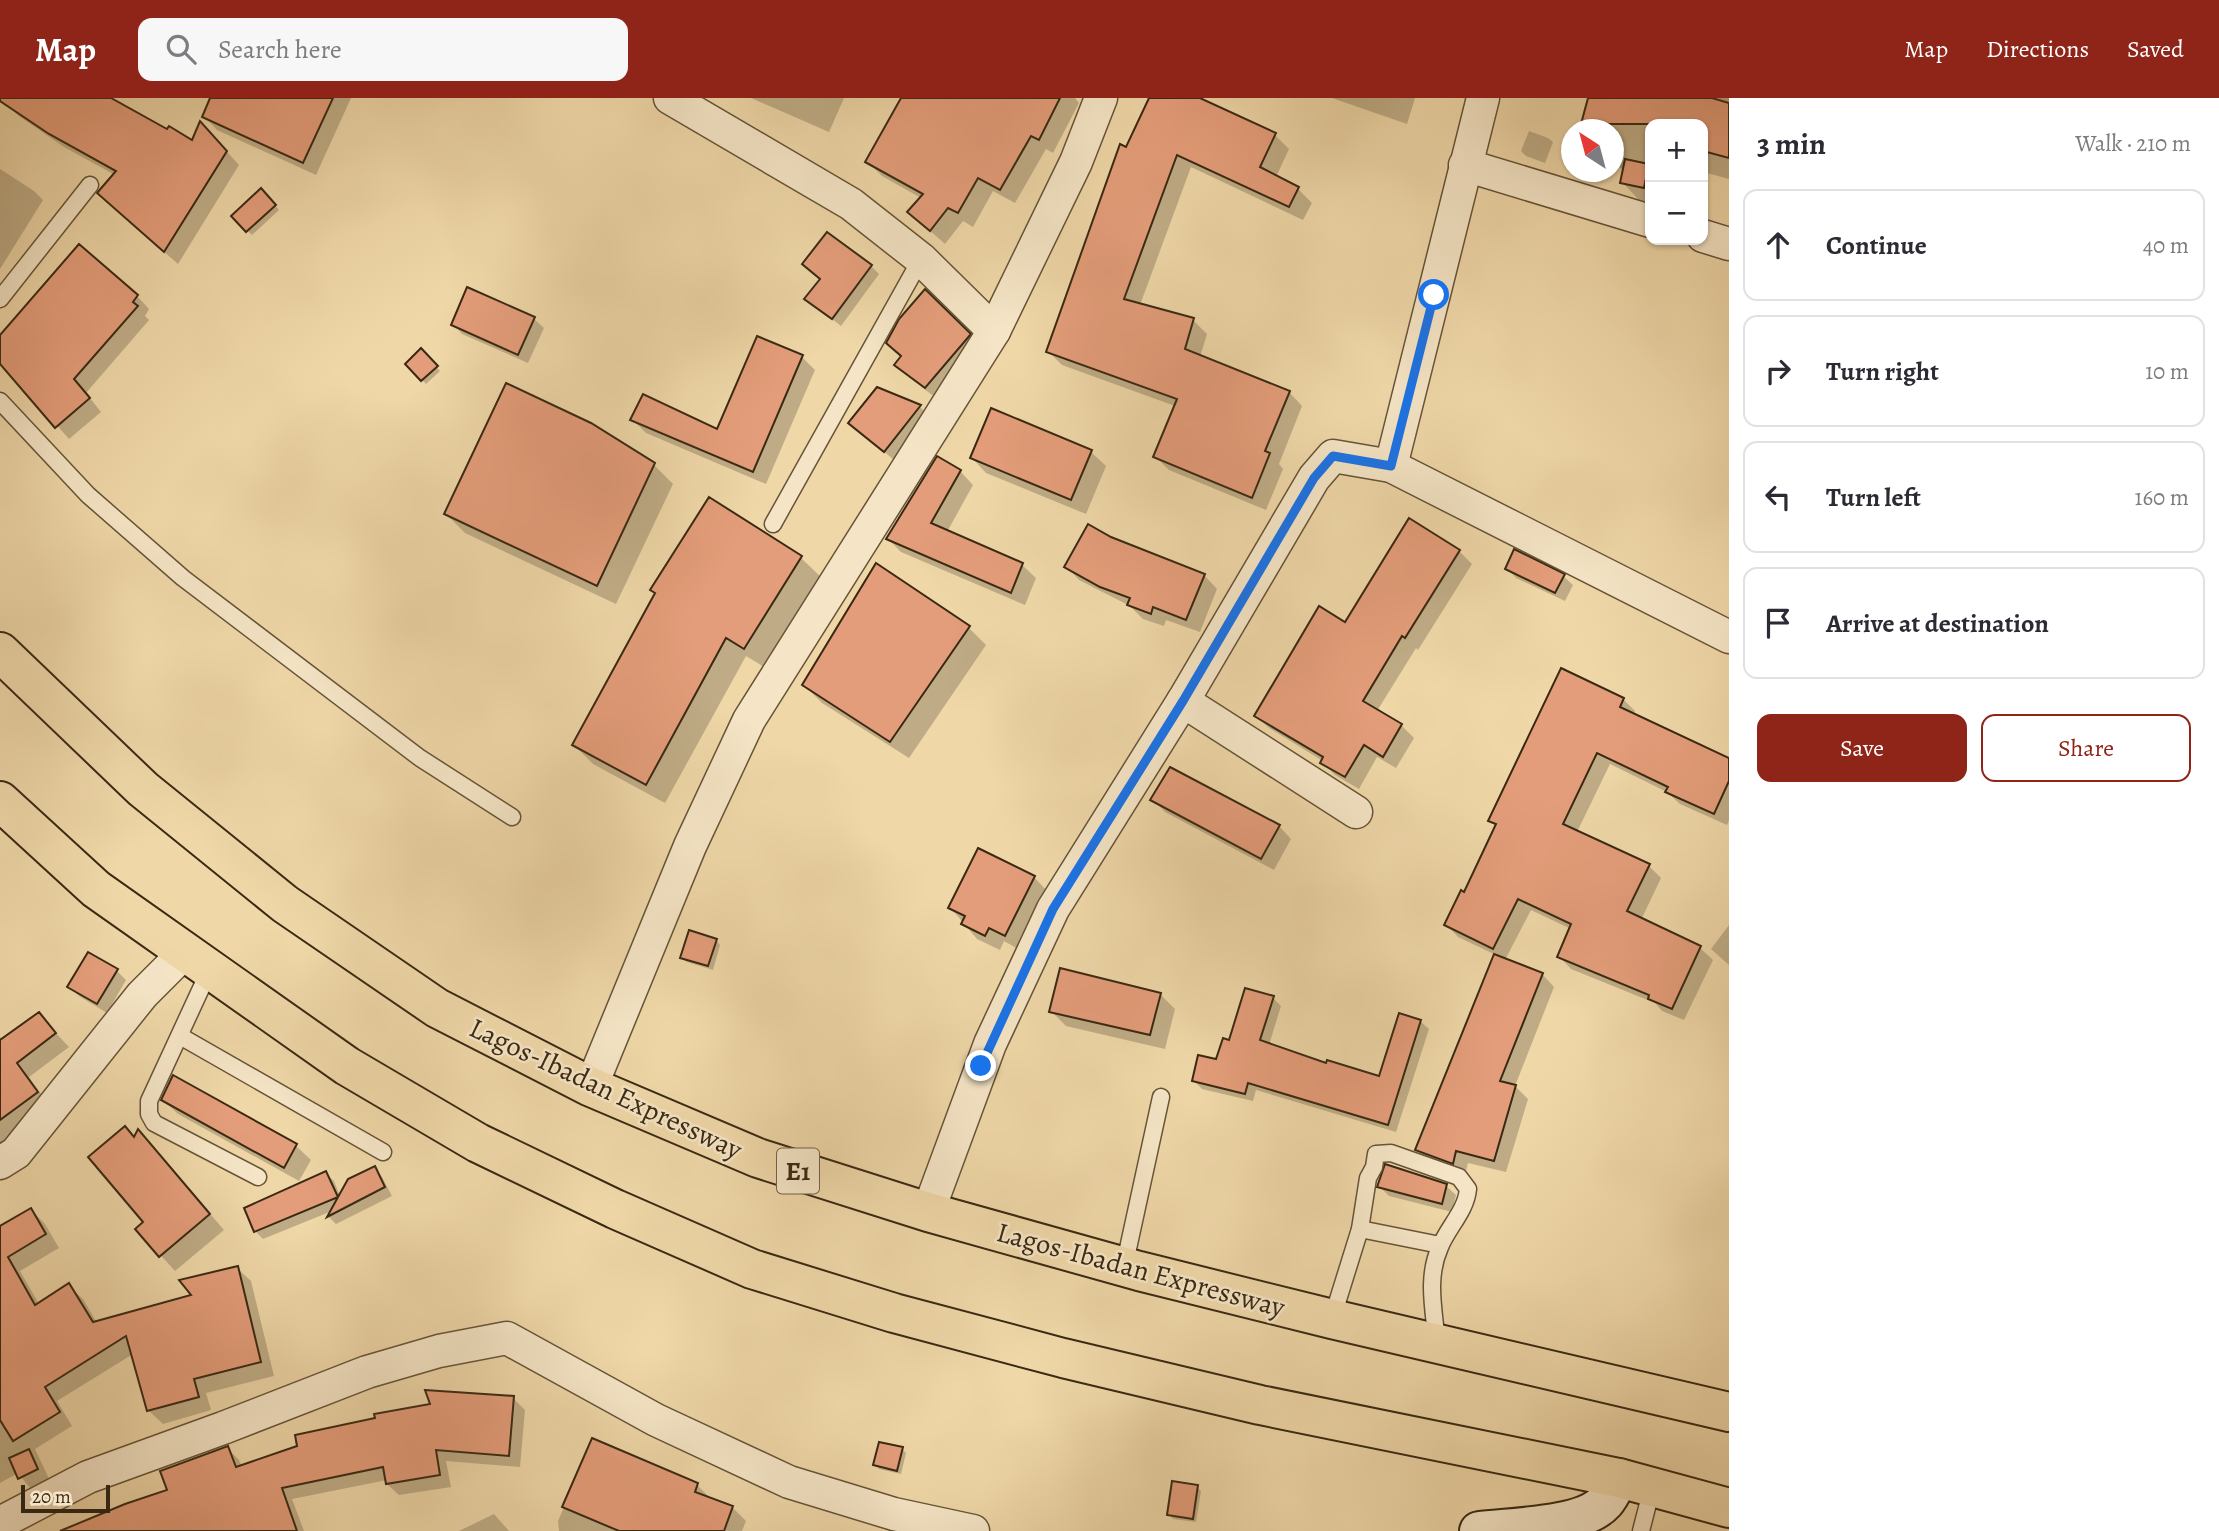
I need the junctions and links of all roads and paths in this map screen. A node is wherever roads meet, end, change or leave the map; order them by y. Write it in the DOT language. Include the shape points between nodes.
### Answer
graph roads {
  1 [pos="670,98"];
  2 [pos="1101,98"];
  3 [pos="1483,98"];
  4 [pos="1465,165"];
  5 [pos="90,185"];
  6 [pos="1645,219"];
  7 [pos="1708,238"];
  8 [pos="1729,244"];
  9 [pos="921,259"];
  10 [pos="0,299"];
  11 [pos="994,331"];
  12 [pos="0,401"];
  13 [pos="1391,466"];
  14 [pos="773,524"];
  15 [pos="1729,637"];
  16 [pos="0,652"];
  17 [pos="1183,701"];
  18 [pos="0,801"];
  19 [pos="1356,812"];
  20 [pos="512,817"];
  21 [pos="198,961"];
  22 [pos="180,1036"];
  23 [pos="591,1087"];
  24 [pos="1161,1097"];
  25 [pos="383,1152"];
  26 [pos="0,1163"];
  27 [pos="258,1177"];
  28 [pos="928,1212"];
  29 [pos="1360,1229"];
  30 [pos="1440,1245"];
  31 [pos="1124,1267"];
  32 [pos="1332,1319"];
  33 [pos="1437,1343"];
  34 [pos="1729,1412"];
  35 [pos="1635,1483"];
  36 [pos="1723,1511"];
  37 [pos="0,1522"];
  38 [pos="1573,1525"];
  39 [pos="973,1531"];
  40 [pos="1479,1531"];
  41 [pos="1641,1531"];
  1 -- 9 [label="street" via="851,204"];
  2 -- 11 [label="street" via="1076,162"];
  3 -- 4 [label="street"];
  4 -- 6 [label="street"];
  4 -- 13 [label="street"];
  5 -- 10 [label="lane"];
  7 -- 8 [label="street"];
  9 -- 11 [label="street"];
  9 -- 14 [label="lane"];
  11 -- 23 [label="street" via="749,720 690,846"];
  12 -- 20 [label="lane" via="88,495 183,578 420,758"];
  13 -- 15 [label="street"];
  13 -- 17 [label="street" via="1333,456 1323,465"];
  16 -- 23 [label="highway, Lagos-Ibadan Expressway / E1" via="144,789 285,904 437,1008"];
  17 -- 19 [label="street"];
  17 -- 28 [label="street" via="1053,909 990,1044"];
  18 -- 21 [label="highway" via="96,889"];
  21 -- 22 [label="lane"];
  21 -- 26 [label="street" via="142,995 16,1153"];
  21 -- 35 [label="highway" via="347,1066 478,1143 752,1269 1063,1358 1260,1405"];
  22 -- 25 [label="lane"];
  22 -- 27 [label="lane" via="149,1101 149,1114 154,1123"];
  23 -- 28 [label="highway, Lagos-Ibadan Expressway / E1" via="758,1158"];
  24 -- 31 [label="lane"];
  28 -- 31 [label="highway, Lagos-Ibadan Expressway / E1"];
  29 -- 30 [label="lane"];
  29 -- 30 [label="lane" via="1376,1154 1391,1153 1465,1182 1467,1198"];
  29 -- 32 [label="lane"];
  30 -- 33 [label="lane" via="1431,1286"];
  31 -- 32 [label="highway, Lagos-Ibadan Expressway / E1"];
  32 -- 33 [label="highway, Lagos-Ibadan Expressway / E1"];
  33 -- 34 [label="highway, Lagos-Ibadan Expressway / E1"];
  35 -- 36 [label="highway"];
  35 -- 38 [label="main road"];
  35 -- 41 [label="lane"];
  37 -- 39 [label="street" via="88,1477 367,1371 508,1338 656,1420 789,1482 894,1514"];
  38 -- 40 [label="main road"];
}
